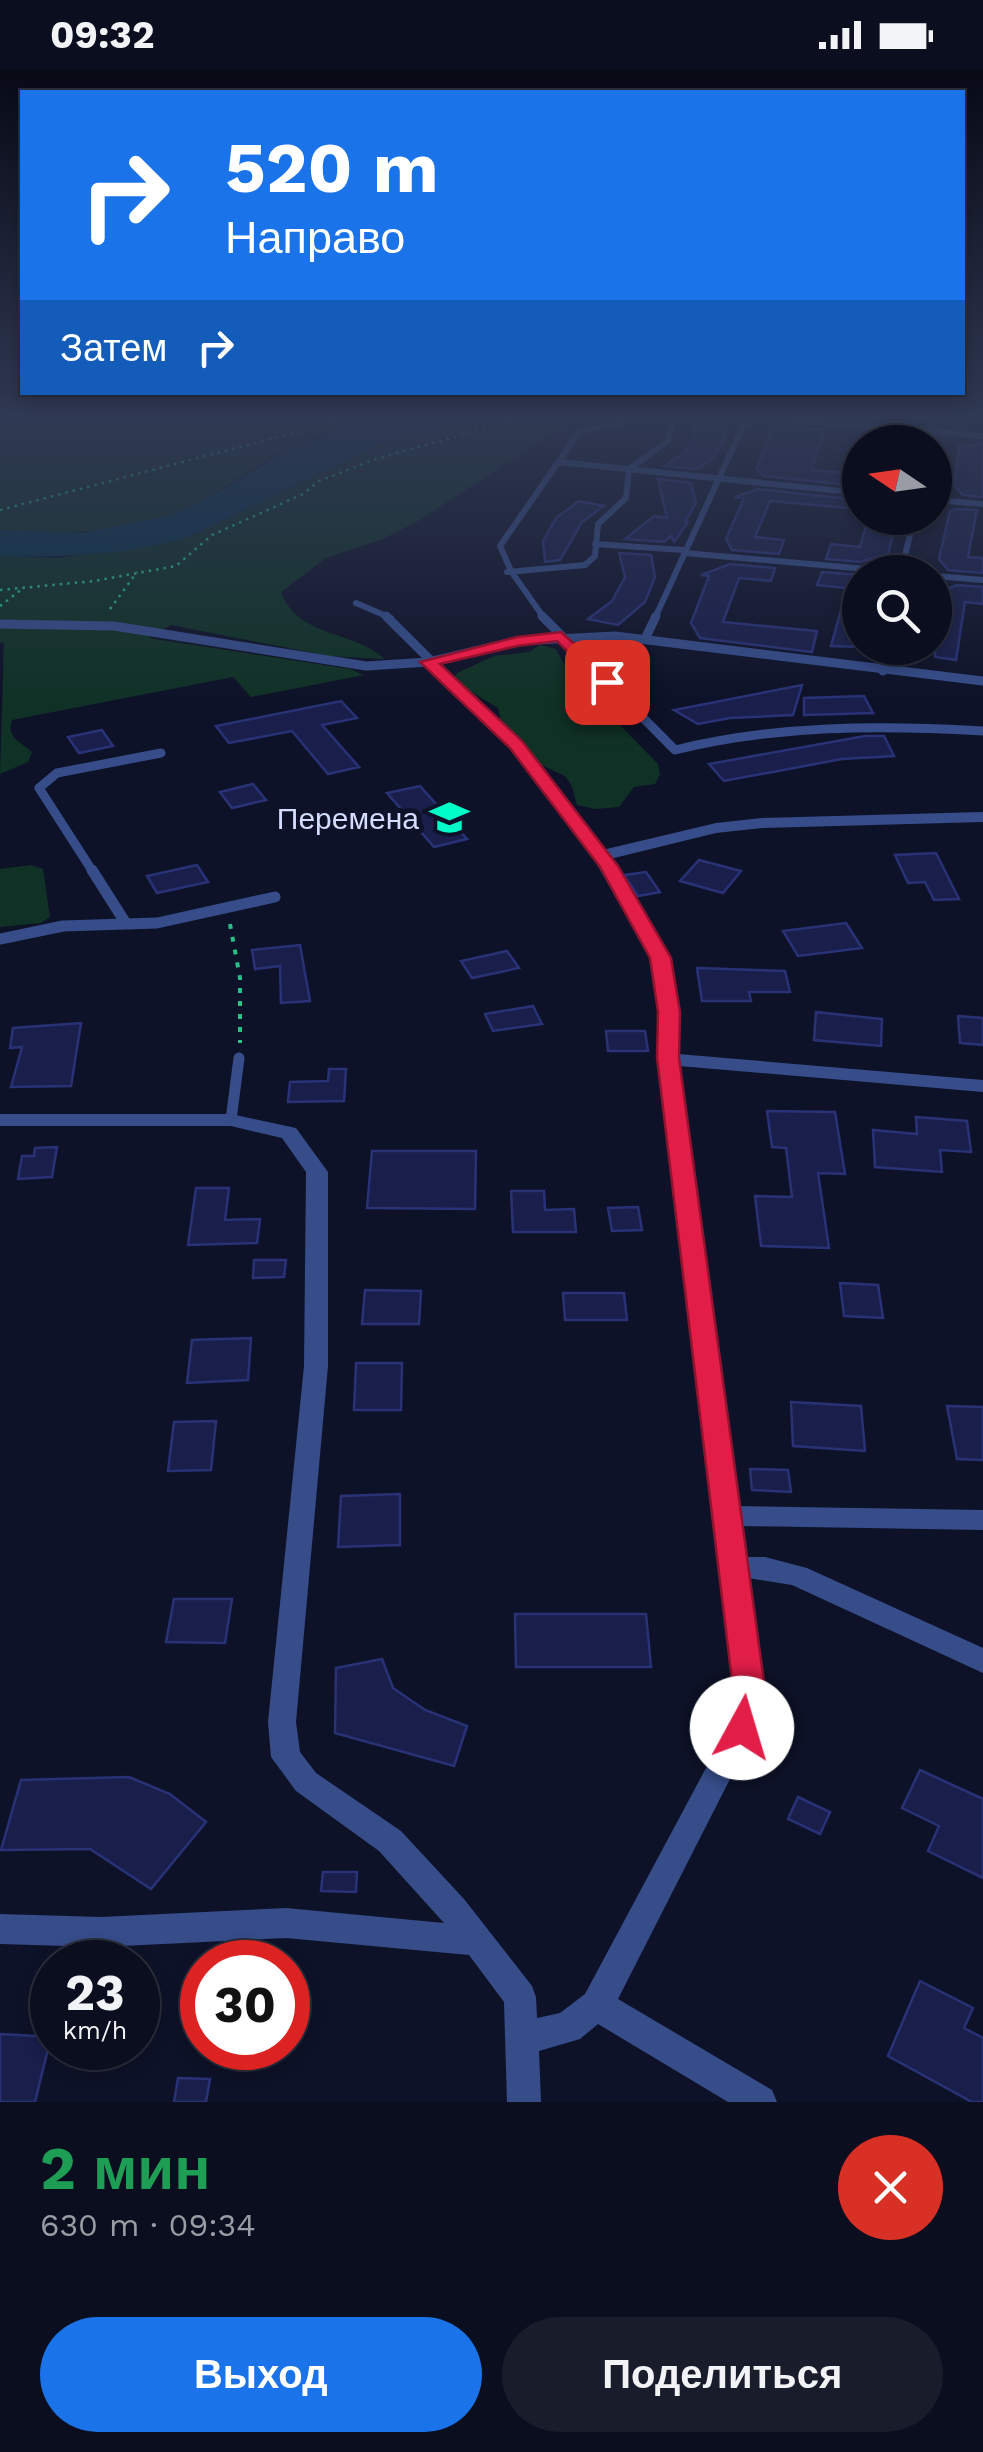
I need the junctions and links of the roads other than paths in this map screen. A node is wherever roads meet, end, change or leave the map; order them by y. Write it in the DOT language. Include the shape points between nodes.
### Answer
graph roads {
  1 [pos="526,510"];
  2 [pos="613,510"];
  3 [pos="704,510"];
  4 [pos="595,544"];
  5 [pos="685,551"];
  6 [pos="842,566"];
  7 [pos="507,572"];
  8 [pos="952,577"];
  9 [pos="983,580"];
  10 [pos="356,603"];
  11 [pos="0,624"];
  12 [pos="561,636"];
  13 [pos="645,639"];
  14 [pos="428,662"];
  15 [pos="885,665"];
  16 [pos="884,671"];
  17 [pos="983,681"];
  18 [pos="983,732"];
  19 [pos="161,753"];
  20 [pos="983,817"];
  21 [pos="600,856"];
  22 [pos="274,897"];
  23 [pos="125,922"];
  24 [pos="0,939"];
  25 [pos="240,1058"];
  26 [pos="668,1058"];
  27 [pos="983,1086"];
  28 [pos="0,1120"];
  29 [pos="230,1120"];
  30 [pos="728,1516"];
  31 [pos="983,1520"];
  32 [pos="734,1567"];
  33 [pos="983,1661"];
  34 [pos="0,1928"];
  35 [pos="477,1941"];
  36 [pos="597,2005"];
  37 [pos="525,2038"];
  38 [pos="524,2102"];
  39 [pos="760,2102"];
  1 -- 7 [label="lane" via="500,546"];
  2 -- 4 [label="lane" via="598,524"];
  3 -- 5 [label="lane"];
  4 -- 5 [label="lane"];
  4 -- 7 [label="lane" via="595,556 585,565"];
  5 -- 6 [label="lane"];
  5 -- 13 [label="lane"];
  7 -- 12 [label="lane"];
  8 -- 9 [label="lane"];
  10 -- 14 [label="lane" via="394,619"];
  11 -- 14 [label="lane" via="99,625 366,666"];
  12 -- 13 [label="lane"];
  12 -- 14 [label="lane"];
  12 -- 18 [label="lane" via="675,750 720,737 912,726"];
  13 -- 16 [label="lane"];
  14 -- 21 [label="lane" via="516,744"];
  15 -- 16 [label="lane"];
  16 -- 17 [label="lane"];
  19 -- 23 [label="lane" via="57,773 39,788"];
  20 -- 21 [label="street" via="762,823"];
  21 -- 26 [label="street" via="660,958"];
  22 -- 23 [label="lane" via="157,923"];
  23 -- 24 [label="lane"];
  25 -- 29 [label="lane"];
  26 -- 27 [label="street"];
  26 -- 30 [label="street"];
  28 -- 29 [label="street"];
  29 -- 35 [label="street" via="289,1132 317,1172 316,1366 282,1722 286,1757 306,1782 390,1841"];
  30 -- 31 [label="street"];
  30 -- 32 [label="street"];
  32 -- 33 [label="street" via="798,1576"];
  32 -- 36 [label="street" via="749,1689 742,1728"];
  34 -- 35 [label="street" via="102,1932 286,1922"];
  35 -- 37 [label="street" via="520,1997"];
  36 -- 37 [label="street" via="568,2026"];
  36 -- 39 [label="street"];
  37 -- 38 [label="street"];
}
